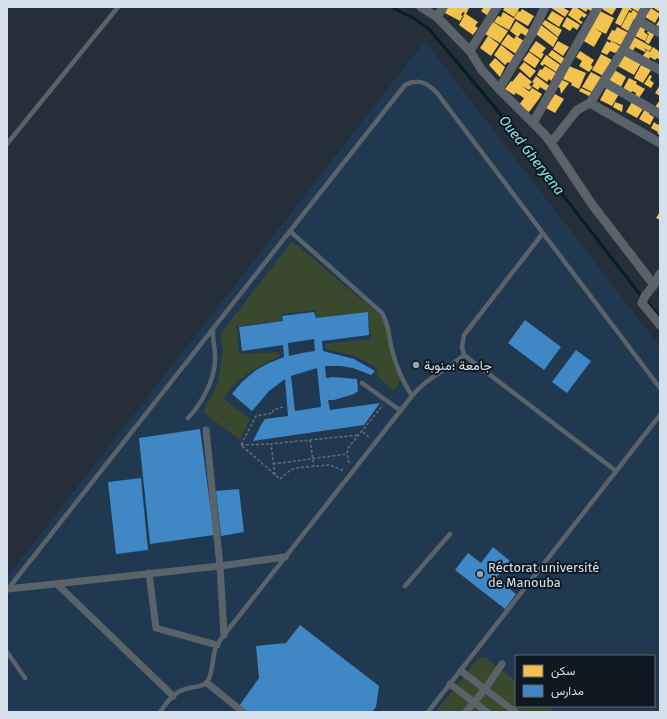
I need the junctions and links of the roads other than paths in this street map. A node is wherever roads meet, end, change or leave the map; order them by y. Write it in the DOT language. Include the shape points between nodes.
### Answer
graph roads {
  1 [pos="118,7"];
  2 [pos="421,7"];
  3 [pos="443,7"];
  4 [pos="497,7"];
  5 [pos="545,7"];
  6 [pos="598,7"];
  7 [pos="646,7"];
  8 [pos="437,17"];
  9 [pos="639,21"];
  10 [pos="660,33"];
  11 [pos="623,50"];
  12 [pos="470,51"];
  13 [pos="660,70"];
  14 [pos="604,82"];
  15 [pos="499,89"];
  16 [pos="590,103"];
  17 [pos="660,114"];
  18 [pos="533,123"];
  19 [pos="551,142"];
  20 [pos="660,142"];
  21 [pos="7,144"];
  22 [pos="291,232"];
  23 [pos="543,233"];
  24 [pos="660,274"];
  25 [pos="654,285"];
  26 [pos="660,325"];
  27 [pos="213,329"];
  28 [pos="464,355"];
  29 [pos="362,383"];
  30 [pos="660,388"];
  31 [pos="412,396"];
  32 [pos="401,411"];
  33 [pos="660,415"];
  34 [pos="188,418"];
  35 [pos="206,430"];
  36 [pos="616,471"];
  37 [pos="450,534"];
  38 [pos="285,557"];
  39 [pos="220,566"];
  40 [pos="149,573"];
  41 [pos="57,584"];
  42 [pos="405,586"];
  43 [pos="8,590"];
  44 [pos="224,635"];
  45 [pos="217,644"];
  46 [pos="7,652"];
  47 [pos="502,664"];
  48 [pos="461,671"];
  49 [pos="25,678"];
  50 [pos="207,682"];
  51 [pos="450,684"];
  52 [pos="485,689"];
  53 [pos="172,696"];
  54 [pos="474,702"];
  55 [pos="160,712"];
  56 [pos="243,712"];
  57 [pos="428,712"];
  58 [pos="466,712"];
  59 [pos="487,712"];
  60 [pos="515,712"];
  1 -- 21 [label="lane"];
  2 -- 8 [label="street"];
  3 -- 8 [label="street"];
  4 -- 12 [label="street"];
  5 -- 15 [label="street"];
  6 -- 18 [label="street"];
  7 -- 9 [label="street"];
  8 -- 12 [label="street"];
  9 -- 10 [label="street"];
  9 -- 11 [label="street"];
  11 -- 13 [label="street"];
  11 -- 14 [label="street"];
  12 -- 15 [label="street" via="481,69"];
  14 -- 16 [label="street"];
  14 -- 17 [label="street"];
  15 -- 18 [label="street"];
  16 -- 19 [label="street" via="577,110"];
  16 -- 20 [label="street"];
  18 -- 19 [label="street"];
  19 -- 25 [label="street" via="591,203"];
  22 -- 23 [label="lane" via="405,85 412,81 430,86 437,93"];
  22 -- 27 [label="lane"];
  22 -- 31 [label="lane" via="382,313 388,327 395,361"];
  23 -- 28 [label="lane" via="464,335"];
  23 -- 30 [label="lane"];
  24 -- 25 [label="street"];
  25 -- 26 [label="street" via="643,299"];
  27 -- 34 [label="lane" via="215,362 212,377 207,392"];
  27 -- 43 [label="lane"];
  28 -- 31 [label="lane" via="428,380"];
  28 -- 36 [label="lane"];
  29 -- 32 [label="lane"];
  31 -- 32 [label="lane"];
  32 -- 38 [label="lane"];
  33 -- 36 [label="lane"];
  35 -- 39 [label="street"];
  36 -- 48 [label="lane"];
  37 -- 42 [label="lane"];
  38 -- 39 [label="street"];
  38 -- 44 [label="lane"];
  39 -- 40 [label="street"];
  39 -- 44 [label="street"];
  40 -- 41 [label="street"];
  40 -- 45 [label="street" via="156,628"];
  41 -- 43 [label="street"];
  41 -- 53 [label="street"];
  44 -- 45 [label="lane"];
  45 -- 50 [label="lane" via="212,672"];
  46 -- 49 [label="lane"];
  47 -- 52 [label="street"];
  48 -- 51 [label="lane"];
  48 -- 52 [label="street"];
  50 -- 53 [label="lane"];
  50 -- 56 [label="street"];
  51 -- 54 [label="street"];
  51 -- 57 [label="lane"];
  52 -- 54 [label="street"];
  52 -- 60 [label="street"];
  53 -- 55 [label="lane"];
  54 -- 58 [label="street"];
  54 -- 59 [label="street"];
}
